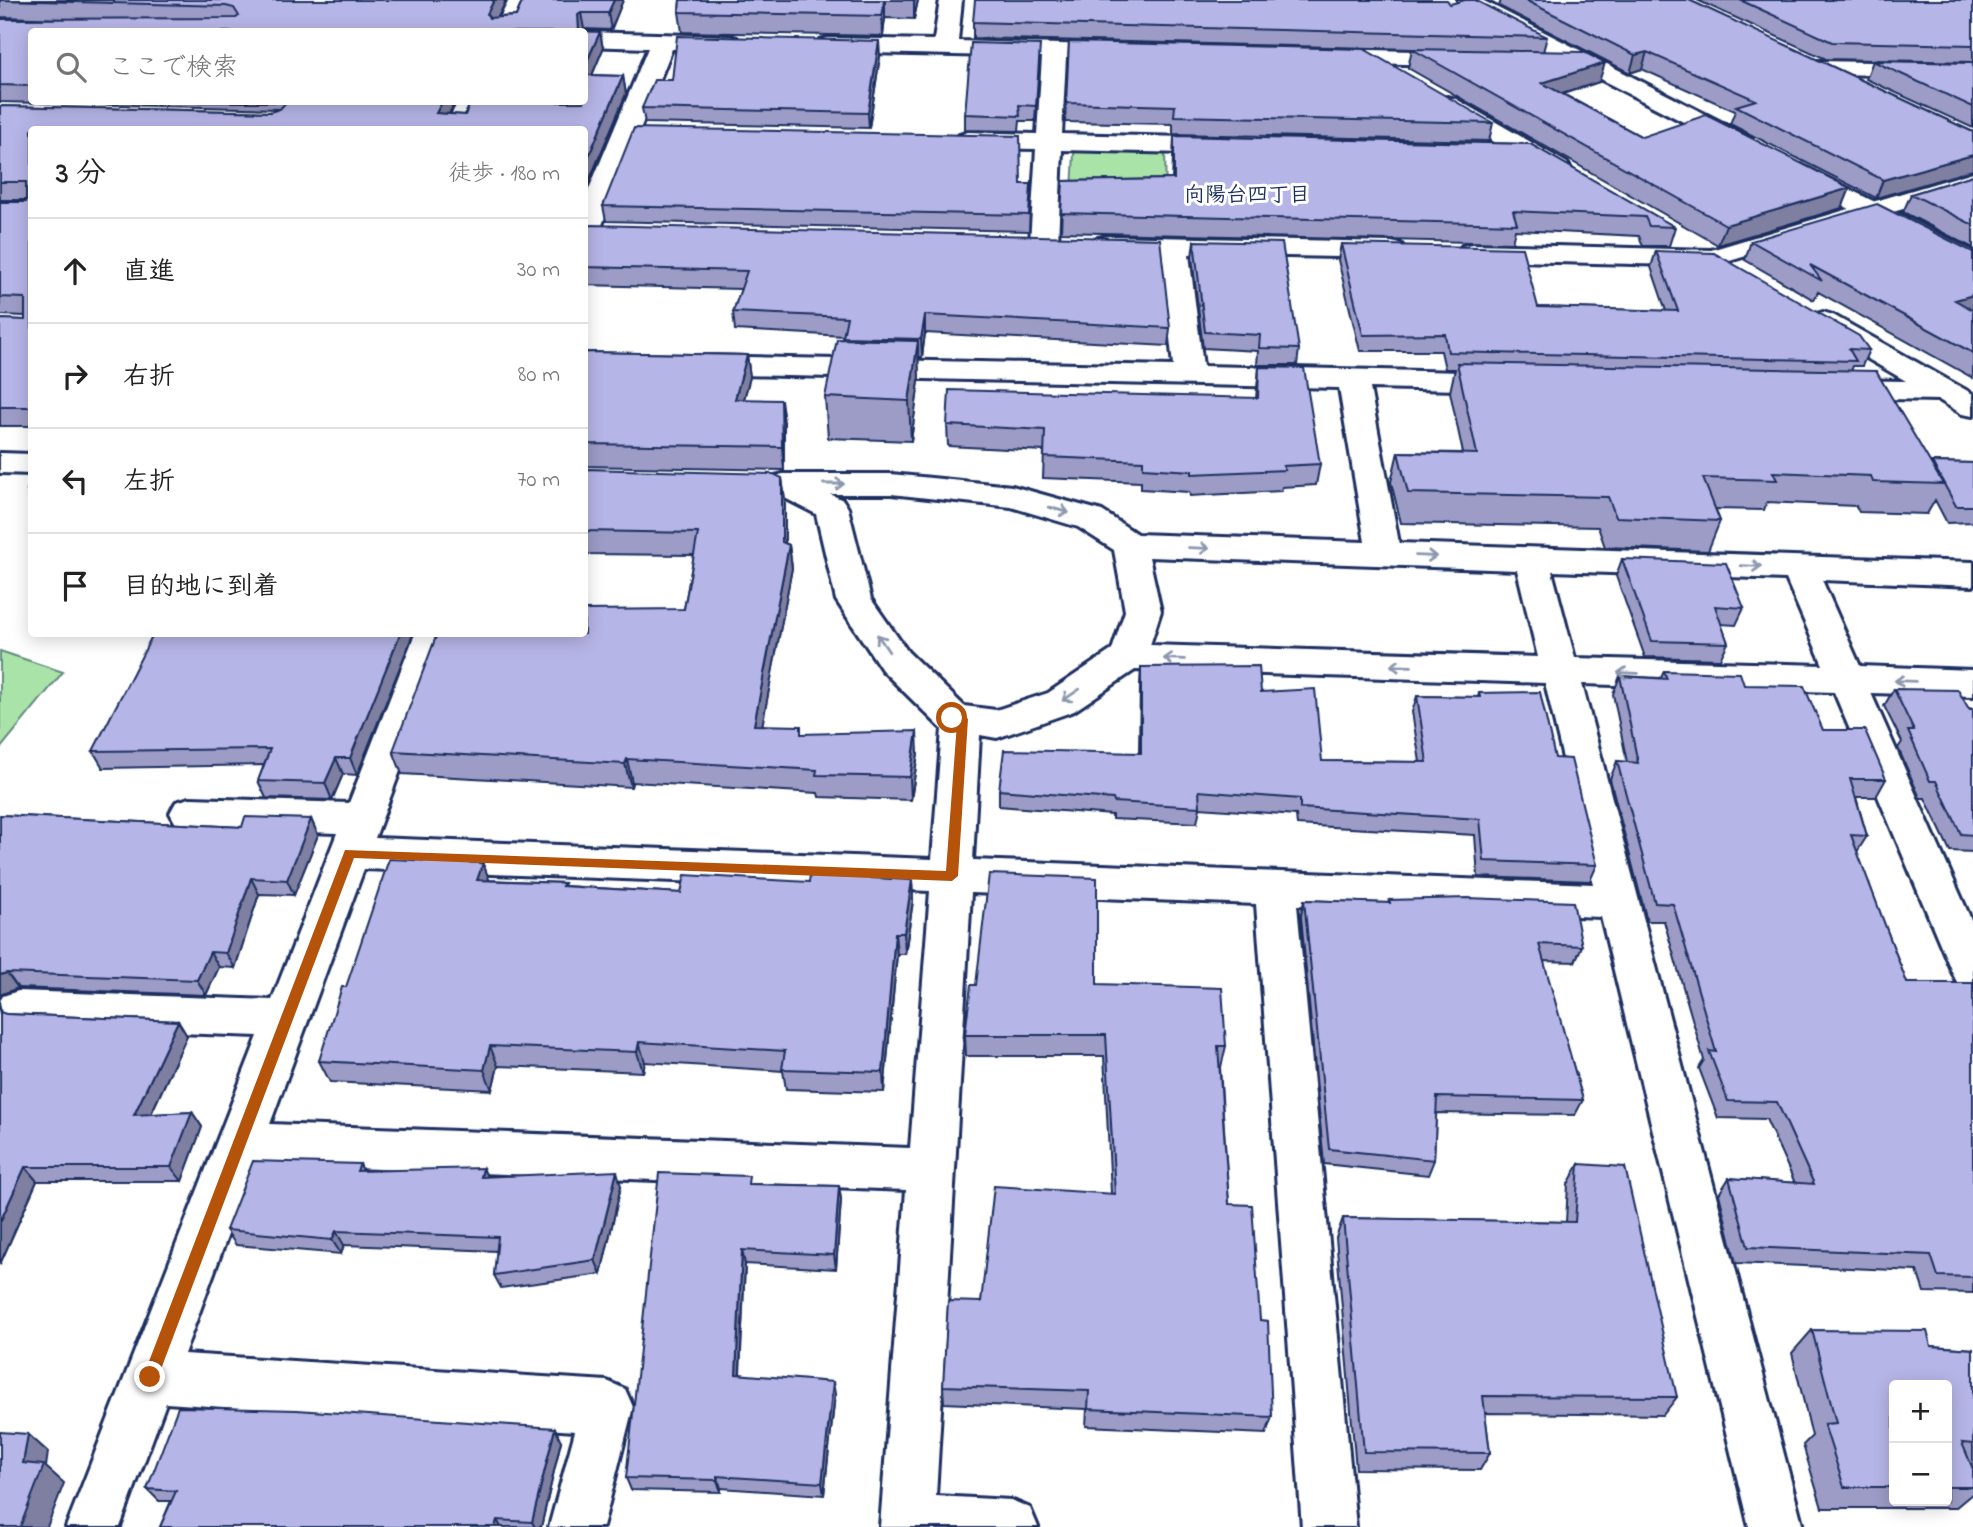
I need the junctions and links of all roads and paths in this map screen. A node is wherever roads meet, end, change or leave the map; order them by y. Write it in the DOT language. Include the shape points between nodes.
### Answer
graph roads {
  1 [pos="520,0"];
  2 [pos="951,0"];
  3 [pos="1469,0"];
  4 [pos="507,28"];
  5 [pos="588,39"];
  6 [pos="663,41"];
  7 [pos="757,43"];
  8 [pos="811,44"];
  9 [pos="945,47"];
  10 [pos="1054,50"];
  11 [pos="1149,52"];
  12 [pos="1299,55"];
  13 [pos="1367,57"];
  14 [pos="1794,57"];
  15 [pos="1490,60"];
  16 [pos="1532,61"];
  17 [pos="1587,62"];
  18 [pos="1818,68"];
  19 [pos="1973,71"];
  20 [pos="1866,90"];
  21 [pos="468,105"];
  22 [pos="458,126"];
  23 [pos="626,133"];
  24 [pos="653,134"];
  25 [pos="940,140"];
  26 [pos="1049,142"];
  27 [pos="1254,146"];
  28 [pos="1473,151"];
  29 [pos="1528,152"];
  30 [pos="1759,152"];
  31 [pos="1783,164"];
  32 [pos="1973,180"];
  33 [pos="1586,185"];
  34 [pos="1869,209"];
  35 [pos="588,226"];
  36 [pos="1667,231"];
  37 [pos="614,232"];
  38 [pos="588,233"];
  39 [pos="1017,242"];
  40 [pos="1066,243"];
  41 [pos="1174,245"];
  42 [pos="1423,251"];
  43 [pos="1451,252"];
  44 [pos="1713,258"];
  45 [pos="1973,262"];
  46 [pos="1748,278"];
  47 [pos="1805,311"];
  48 [pos="667,364"];
  49 [pos="1189,375"];
  50 [pos="1353,378"];
  51 [pos="1532,382"];
  52 [pos="1807,388"];
  53 [pos="1944,391"];
  54 [pos="1973,407"];
  55 [pos="0,463"];
  56 [pos="28,464"];
  57 [pos="953,489"];
  58 [pos="838,535"];
  59 [pos="1130,545"];
  60 [pos="1384,554"];
  61 [pos="1532,559"];
  62 [pos="1799,568"];
  63 [pos="1973,574"];
  64 [pos="432,637"];
  65 [pos="1128,657"];
  66 [pos="1560,671"];
  67 [pos="1848,680"];
  68 [pos="1973,684"];
  69 [pos="962,719"];
  70 [pos="190,813"];
  71 [pos="356,836"];
  72 [pos="952,876"];
  73 [pos="1275,888"];
  74 [pos="1618,901"];
  75 [pos="1961,916"];
  76 [pos="1973,972"];
  77 [pos="18,1009"];
  78 [pos="286,1019"];
  79 [pos="239,1143"];
  80 [pos="932,1170"];
  81 [pos="150,1377"];
  82 [pos="908,1525"];
  83 [pos="93,1527"];
  84 [pos="576,1527"];
  85 [pos="1011,1527"];
  86 [pos="1329,1527"];
  87 [pos="1776,1527"];
  1 -- 4 [label="street"];
  2 -- 9 [label="street"];
  3 -- 17 [label="street"];
  5 -- 6 [label="street"];
  6 -- 7 [label="street"];
  6 -- 23 [label="street"];
  8 -- 9 [label="street"];
  9 -- 10 [label="street"];
  10 -- 11 [label="street"];
  10 -- 26 [label="street"];
  12 -- 13 [label="street"];
  13 -- 15 [label="street"];
  13 -- 29 [label="street"];
  14 -- 18 [label="street"];
  16 -- 17 [label="street"];
  17 -- 30 [label="street"];
  18 -- 19 [label="street"];
  18 -- 20 [label="street"];
  21 -- 22 [label="street"];
  23 -- 24 [label="street"];
  23 -- 35 [label="street"];
  25 -- 26 [label="street"];
  26 -- 27 [label="street"];
  26 -- 40 [label="street"];
  28 -- 29 [label="street"];
  29 -- 33 [label="street"];
  31 -- 34 [label="street"];
  32 -- 34 [label="street"];
  34 -- 44 [label="street"];
  34 -- 45 [label="street"];
  36 -- 44 [label="street"];
  37 -- 38 [label="street"];
  39 -- 40 [label="street"];
  40 -- 41 [label="street"];
  41 -- 42 [label="street"];
  41 -- 49 [label="street"];
  43 -- 44 [label="street"];
  44 -- 46 [label="street"];
  47 -- 53 [label="street"];
  48 -- 49 [label="street"];
  49 -- 50 [label="street"];
  50 -- 51 [label="street"];
  50 -- 60 [label="street"];
  52 -- 53 [label="street"];
  53 -- 54 [label="street"];
  55 -- 56 [label="street"];
  57 -- 58 [label="street" via="866,508"];
  58 -- 57 [label="street, one-way" via="831,508 769,483"];
  57 -- 59 [label="street, one-way" via="1012,497 1090,519"];
  69 -- 58 [label="street, one-way" via="952,718 895,661 868,621 854,600"];
  59 -- 60 [label="street, one-way"];
  59 -- 65 [label="street" via="1143,611"];
  60 -- 61 [label="street, one-way"];
  61 -- 62 [label="street, one-way"];
  61 -- 66 [label="street"];
  62 -- 63 [label="street"];
  62 -- 67 [label="street"];
  64 -- 71 [label="street"];
  66 -- 65 [label="street, one-way"];
  65 -- 69 [label="street, one-way" via="1061,702 997,724"];
  67 -- 66 [label="street, one-way"];
  66 -- 74 [label="street"];
  68 -- 67 [label="street, one-way"];
  67 -- 75 [label="street"];
  69 -- 72 [label="street"];
  70 -- 71 [label="street"];
  71 -- 72 [label="street"];
  71 -- 78 [label="street"];
  72 -- 73 [label="street"];
  72 -- 80 [label="street"];
  73 -- 74 [label="street"];
  73 -- 86 [label="street"];
  74 -- 87 [label="street"];
  75 -- 76 [label="street"];
  77 -- 78 [label="street"];
  78 -- 79 [label="street"];
  79 -- 80 [label="street"];
  79 -- 81 [label="street"];
  80 -- 82 [label="street"];
  81 -- 83 [label="street"];
  81 -- 84 [label="street" via="607,1407"];
  82 -- 85 [label="street"];
}
